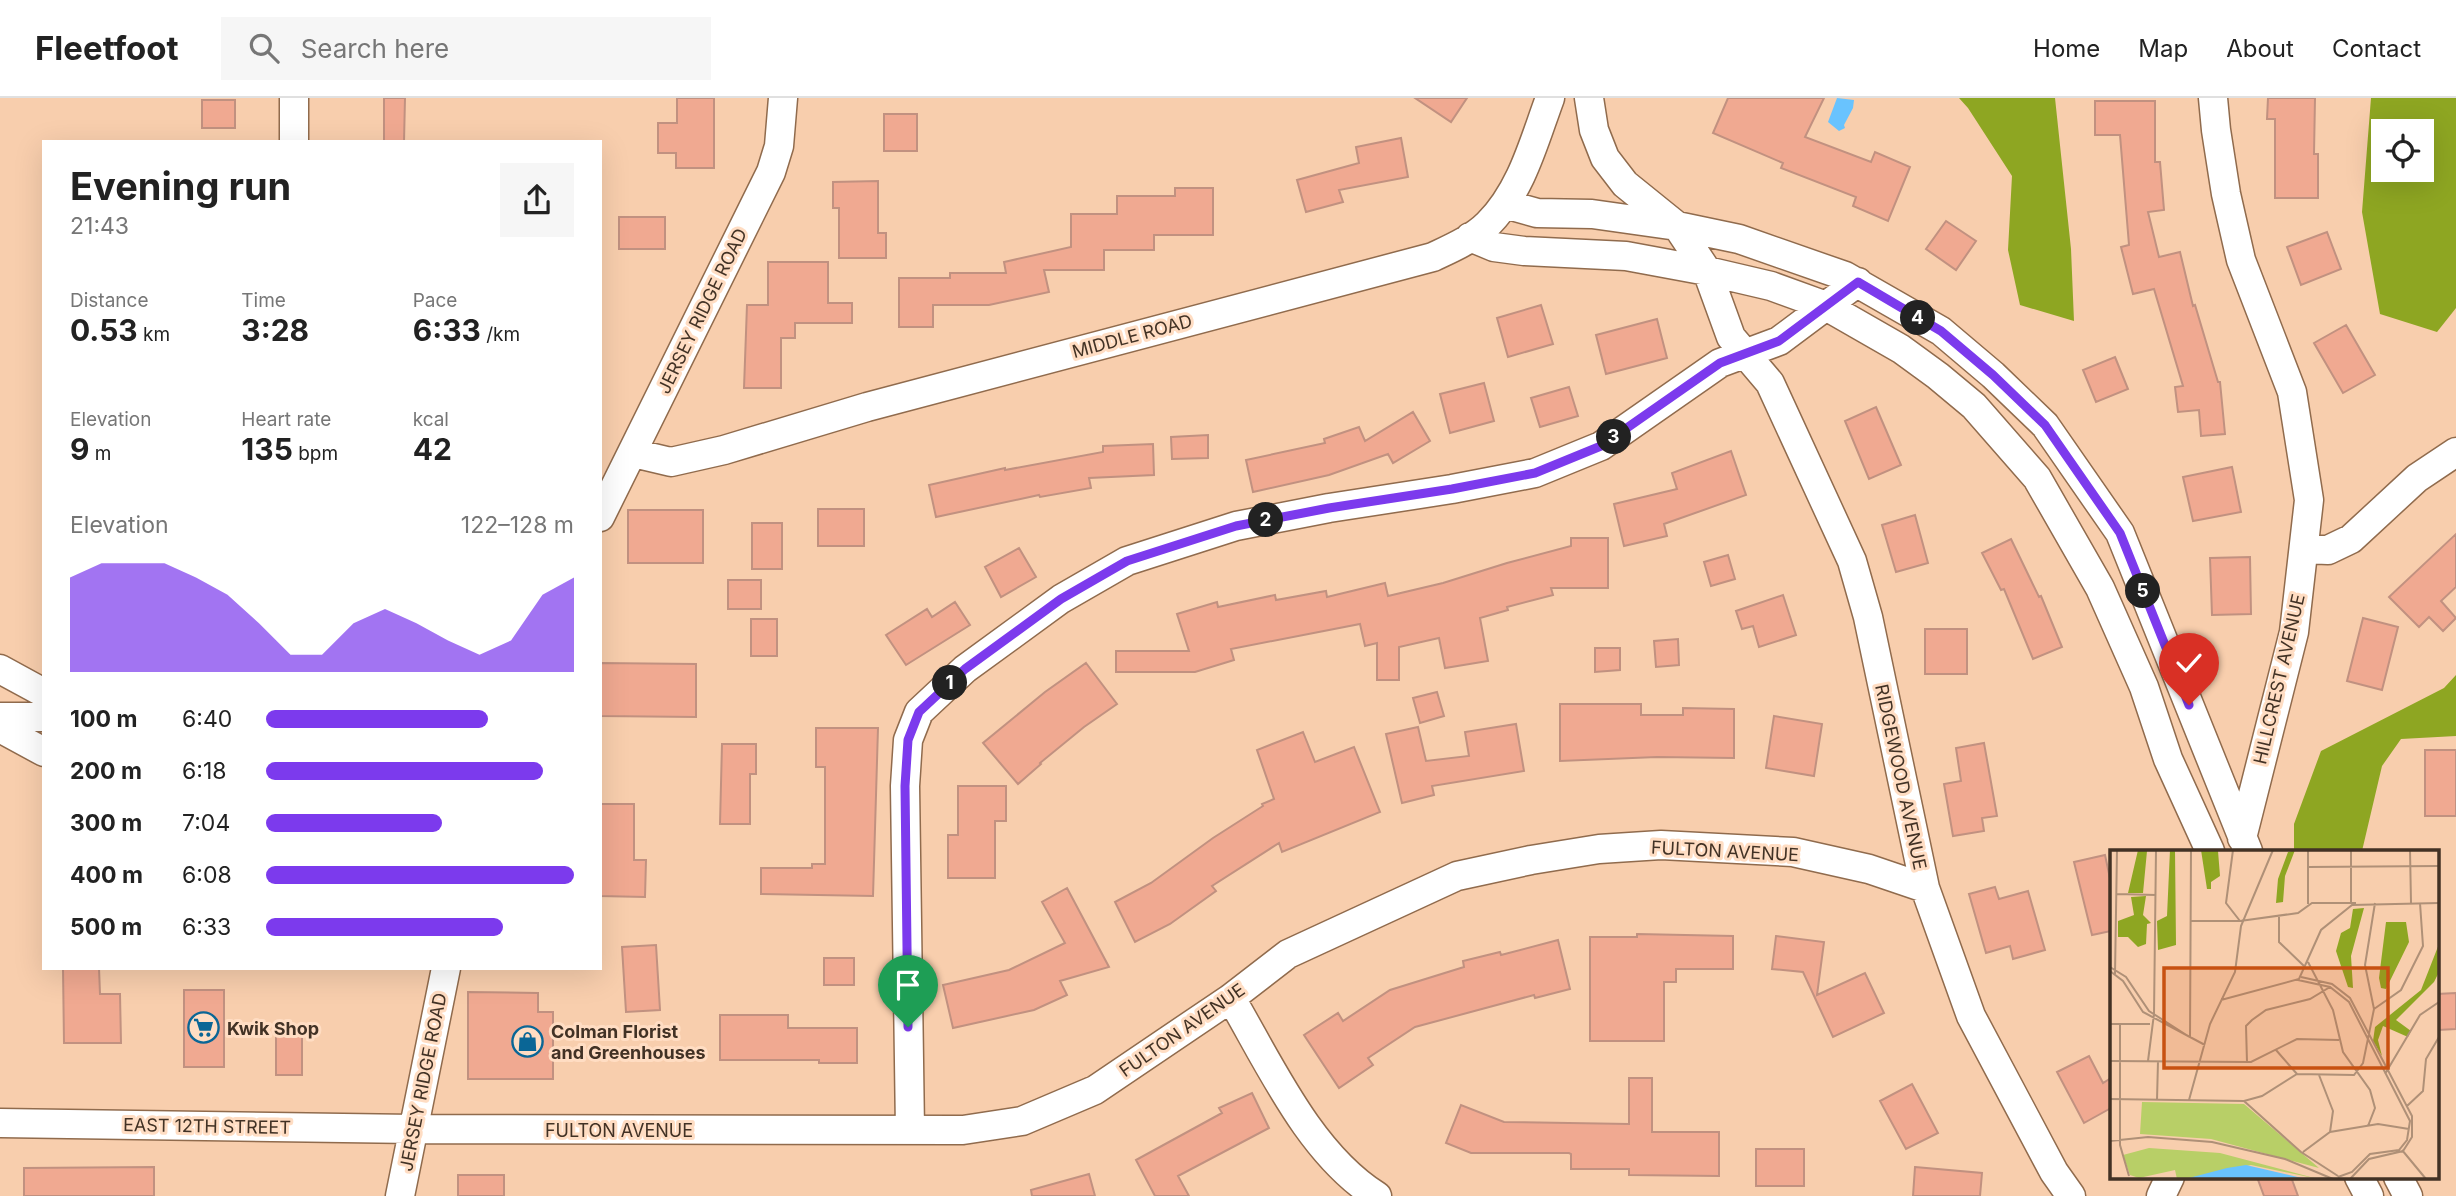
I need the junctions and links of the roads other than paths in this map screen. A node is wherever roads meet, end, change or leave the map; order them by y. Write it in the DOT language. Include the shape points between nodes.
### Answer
graph roads {
  1 [pos="294,98"];
  2 [pos="783,98"];
  3 [pos="1550,98"];
  4 [pos="1589,98"];
  5 [pos="2213,98"];
  6 [pos="294,140"];
  7 [pos="1505,204"];
  8 [pos="1677,226"];
  9 [pos="1470,237"];
  10 [pos="1707,271"];
  11 [pos="1858,282"];
  12 [pos="1826,306"];
  13 [pos="1745,354"];
  14 [pos="2456,452"];
  15 [pos="633,453"];
  16 [pos="602,513"];
  17 [pos="2305,550"];
  18 [pos="0,669"];
  19 [pos="42,692"];
  20 [pos="42,717"];
  21 [pos="0,718"];
  22 [pos="0,728"];
  23 [pos="42,751"];
  24 [pos="2244,846"];
  25 [pos="2210,850"];
  26 [pos="1925,888"];
  27 [pos="446,970"];
  28 [pos="1231,998"];
  29 [pos="0,1123"];
  30 [pos="415,1129"];
  31 [pos="910,1130"];
  32 [pos="2170,1178"];
  33 [pos="2360,1178"];
  34 [pos="2399,1178"];
  35 [pos="400,1196"];
  36 [pos="1377,1196"];
  37 [pos="2071,1196"];
  38 [pos="2161,1196"];
  39 [pos="2369,1196"];
  40 [pos="2408,1196"];
  1 -- 6 [label="street"];
  2 -- 15 [label="street, JERSEY RIDGE ROAD" via="779,146 771,172"];
  3 -- 7 [label="street, MIDDLE ROAD" via="1521,176"];
  4 -- 8 [label="street" via="1605,158 1625,184"];
  5 -- 17 [label="street, HILLCREST AVENUE" via="2241,260 2292,392 2309,500"];
  7 -- 8 [label="street" via="1536,213 1592,214"];
  7 -- 9 [label="street, MIDDLE ROAD" via="1488,225"];
  8 -- 10 [label="street, RIDGEWOOD AVENUE"];
  8 -- 11 [label="street" via="1739,239"];
  9 -- 10 [label="street" via="1494,247 1626,256"];
  9 -- 15 [label="street, MIDDLE ROAD" via="1433,257 867,407 724,450 671,462"];
  10 -- 12 [label="street" via="1771,286"];
  10 -- 13 [label="street, RIDGEWOOD AVENUE" via="1731,337"];
  11 -- 12 [label="street"];
  11 -- 24 [label="street" via="1941,331 1993,375 2045,425 2120,533"];
  12 -- 13 [label="street" via="1779,341"];
  12 -- 25 [label="street" via="1938,376 1974,406 2037,478 2100,588"];
  13 -- 26 [label="street, RIDGEWOOD AVENUE" via="1770,383 1852,561"];
  13 -- 31 [label="street" via="1720,363 1601,446 1535,473 1236,526 1127,561 1050,606 965,669 919,712 908,740"];
  14 -- 17 [label="street" via="2417,478 2351,539 2328,550"];
  15 -- 16 [label="street, JERSEY RIDGE ROAD"];
  17 -- 24 [label="street, HILLCREST AVENUE" via="2294,632"];
  18 -- 19 [label="street"];
  20 -- 21 [label="street"];
  22 -- 23 [label="street"];
  26 -- 28 [label="street, FULTON AVENUE" via="1869,869 1793,852 1661,845 1599,849 1457,876 1289,954"];
  26 -- 37 [label="street, RIDGEWOOD AVENUE" via="1971,1016"];
  27 -- 30 [label="street, JERSEY RIDGE ROAD"];
  28 -- 31 [label="street, FULTON AVENUE" via="1095,1090 1022,1121 963,1130"];
  28 -- 36 [label="street" via="1315,1137 1355,1183"];
  29 -- 30 [label="street, EAST 12TH STREET"];
  30 -- 31 [label="street, FULTON AVENUE"];
  30 -- 35 [label="street, JERSEY RIDGE ROAD"];
  32 -- 38 [label="street"];
  33 -- 39 [label="street"];
  34 -- 40 [label="street"];
}
